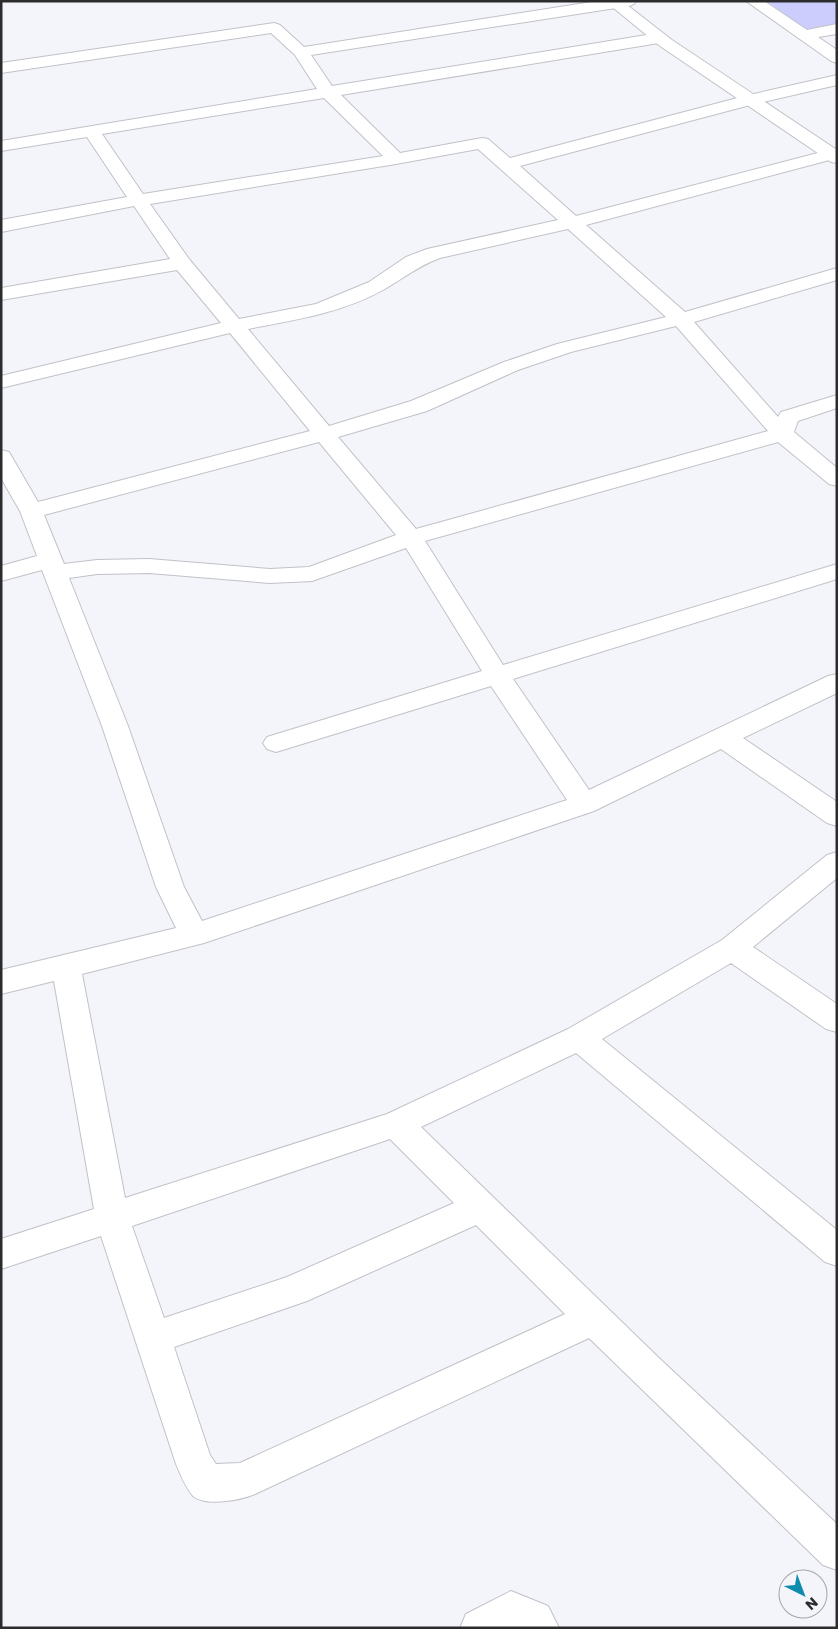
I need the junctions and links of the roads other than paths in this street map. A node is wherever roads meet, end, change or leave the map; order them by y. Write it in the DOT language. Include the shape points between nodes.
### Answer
graph roads {
  1 [pos="753,1"];
  2 [pos="618,2"];
  3 [pos="837,29"];
  4 [pos="804,35"];
  5 [pos="659,38"];
  6 [pos="301,52"];
  7 [pos="837,58"];
  8 [pos="1,68"];
  9 [pos="837,80"];
  10 [pos="328,92"];
  11 [pos="751,100"];
  12 [pos="91,131"];
  13 [pos="1,146"];
  14 [pos="835,155"];
  15 [pos="396,159"];
  16 [pos="508,164"];
  17 [pos="138,200"];
  18 [pos="572,223"];
  19 [pos="1,226"];
  20 [pos="182,264"];
  21 [pos="837,274"];
  22 [pos="1,294"];
  23 [pos="681,319"];
  24 [pos="234,326"];
  25 [pos="1,382"];
  26 [pos="837,401"];
  27 [pos="324,434"];
  28 [pos="782,434"];
  29 [pos="1,457"];
  30 [pos="837,479"];
  31 [pos="31,511"];
  32 [pos="412,538"];
  33 [pos="52,566"];
  34 [pos="837,571"];
  35 [pos="1,574"];
  36 [pos="497,675"];
  37 [pos="837,682"];
  38 [pos="722,737"];
  39 [pos="276,743"];
  40 [pos="584,804"];
  41 [pos="837,816"];
  42 [pos="837,862"];
  43 [pos="194,935"];
  44 [pos="732,948"];
  45 [pos="66,966"];
  46 [pos="1,982"];
  47 [pos="837,1020"];
  48 [pos="579,1038"];
  49 [pos="396,1124"];
  50 [pos="480,1207"];
  51 [pos="112,1217"];
  52 [pos="837,1250"];
  53 [pos="1,1254"];
  54 [pos="594,1318"];
  55 [pos="153,1338"];
  56 [pos="837,1551"];
  57 [pos="480,1628"];
  58 [pos="539,1628"];
  1 -- 4 [label="street"];
  2 -- 5 [label="street"];
  2 -- 6 [label="street"];
  3 -- 4 [label="street"];
  4 -- 7 [label="street"];
  5 -- 10 [label="street"];
  5 -- 11 [label="street"];
  6 -- 8 [label="street" via="274,28"];
  6 -- 10 [label="street"];
  9 -- 11 [label="street"];
  10 -- 12 [label="street"];
  10 -- 15 [label="street"];
  11 -- 14 [label="street"];
  11 -- 16 [label="street"];
  12 -- 13 [label="street"];
  12 -- 17 [label="street"];
  14 -- 18 [label="street"];
  15 -- 16 [label="street" via="482,143"];
  15 -- 17 [label="street"];
  16 -- 18 [label="street"];
  17 -- 19 [label="street"];
  17 -- 20 [label="street"];
  18 -- 23 [label="street"];
  18 -- 24 [label="street" via="434,253 413,262 376,286 329,306"];
  20 -- 22 [label="street"];
  20 -- 24 [label="street"];
  21 -- 23 [label="street"];
  23 -- 27 [label="street" via="564,348 511,366 419,406"];
  23 -- 28 [label="street"];
  24 -- 25 [label="street"];
  24 -- 27 [label="street"];
  26 -- 28 [label="street" via="789,417"];
  27 -- 31 [label="street"];
  27 -- 32 [label="street"];
  28 -- 30 [label="street"];
  28 -- 32 [label="street"];
  29 -- 31 [label="street"];
  31 -- 33 [label="street"];
  32 -- 33 [label="street" via="312,574 270,576 149,566"];
  32 -- 36 [label="street"];
  33 -- 35 [label="street"];
  33 -- 43 [label="street" via="115,726 170,887"];
  34 -- 36 [label="street"];
  36 -- 39 [label="street"];
  36 -- 40 [label="street"];
  37 -- 38 [label="street"];
  38 -- 40 [label="street"];
  38 -- 41 [label="street"];
  40 -- 43 [label="street"];
  42 -- 44 [label="street"];
  43 -- 45 [label="street"];
  44 -- 47 [label="street"];
  44 -- 48 [label="street"];
  45 -- 46 [label="street"];
  45 -- 51 [label="street"];
  48 -- 49 [label="street"];
  48 -- 52 [label="street"];
  49 -- 50 [label="street"];
  49 -- 51 [label="street"];
  50 -- 54 [label="street"];
  50 -- 55 [label="street" via="295,1290"];
  51 -- 53 [label="street"];
  51 -- 55 [label="street"];
  54 -- 55 [label="street" via="242,1481 207,1483 195,1464"];
  54 -- 56 [label="street"];
  57 -- 58 [label="street" via="511,1612 534,1620"];
}
